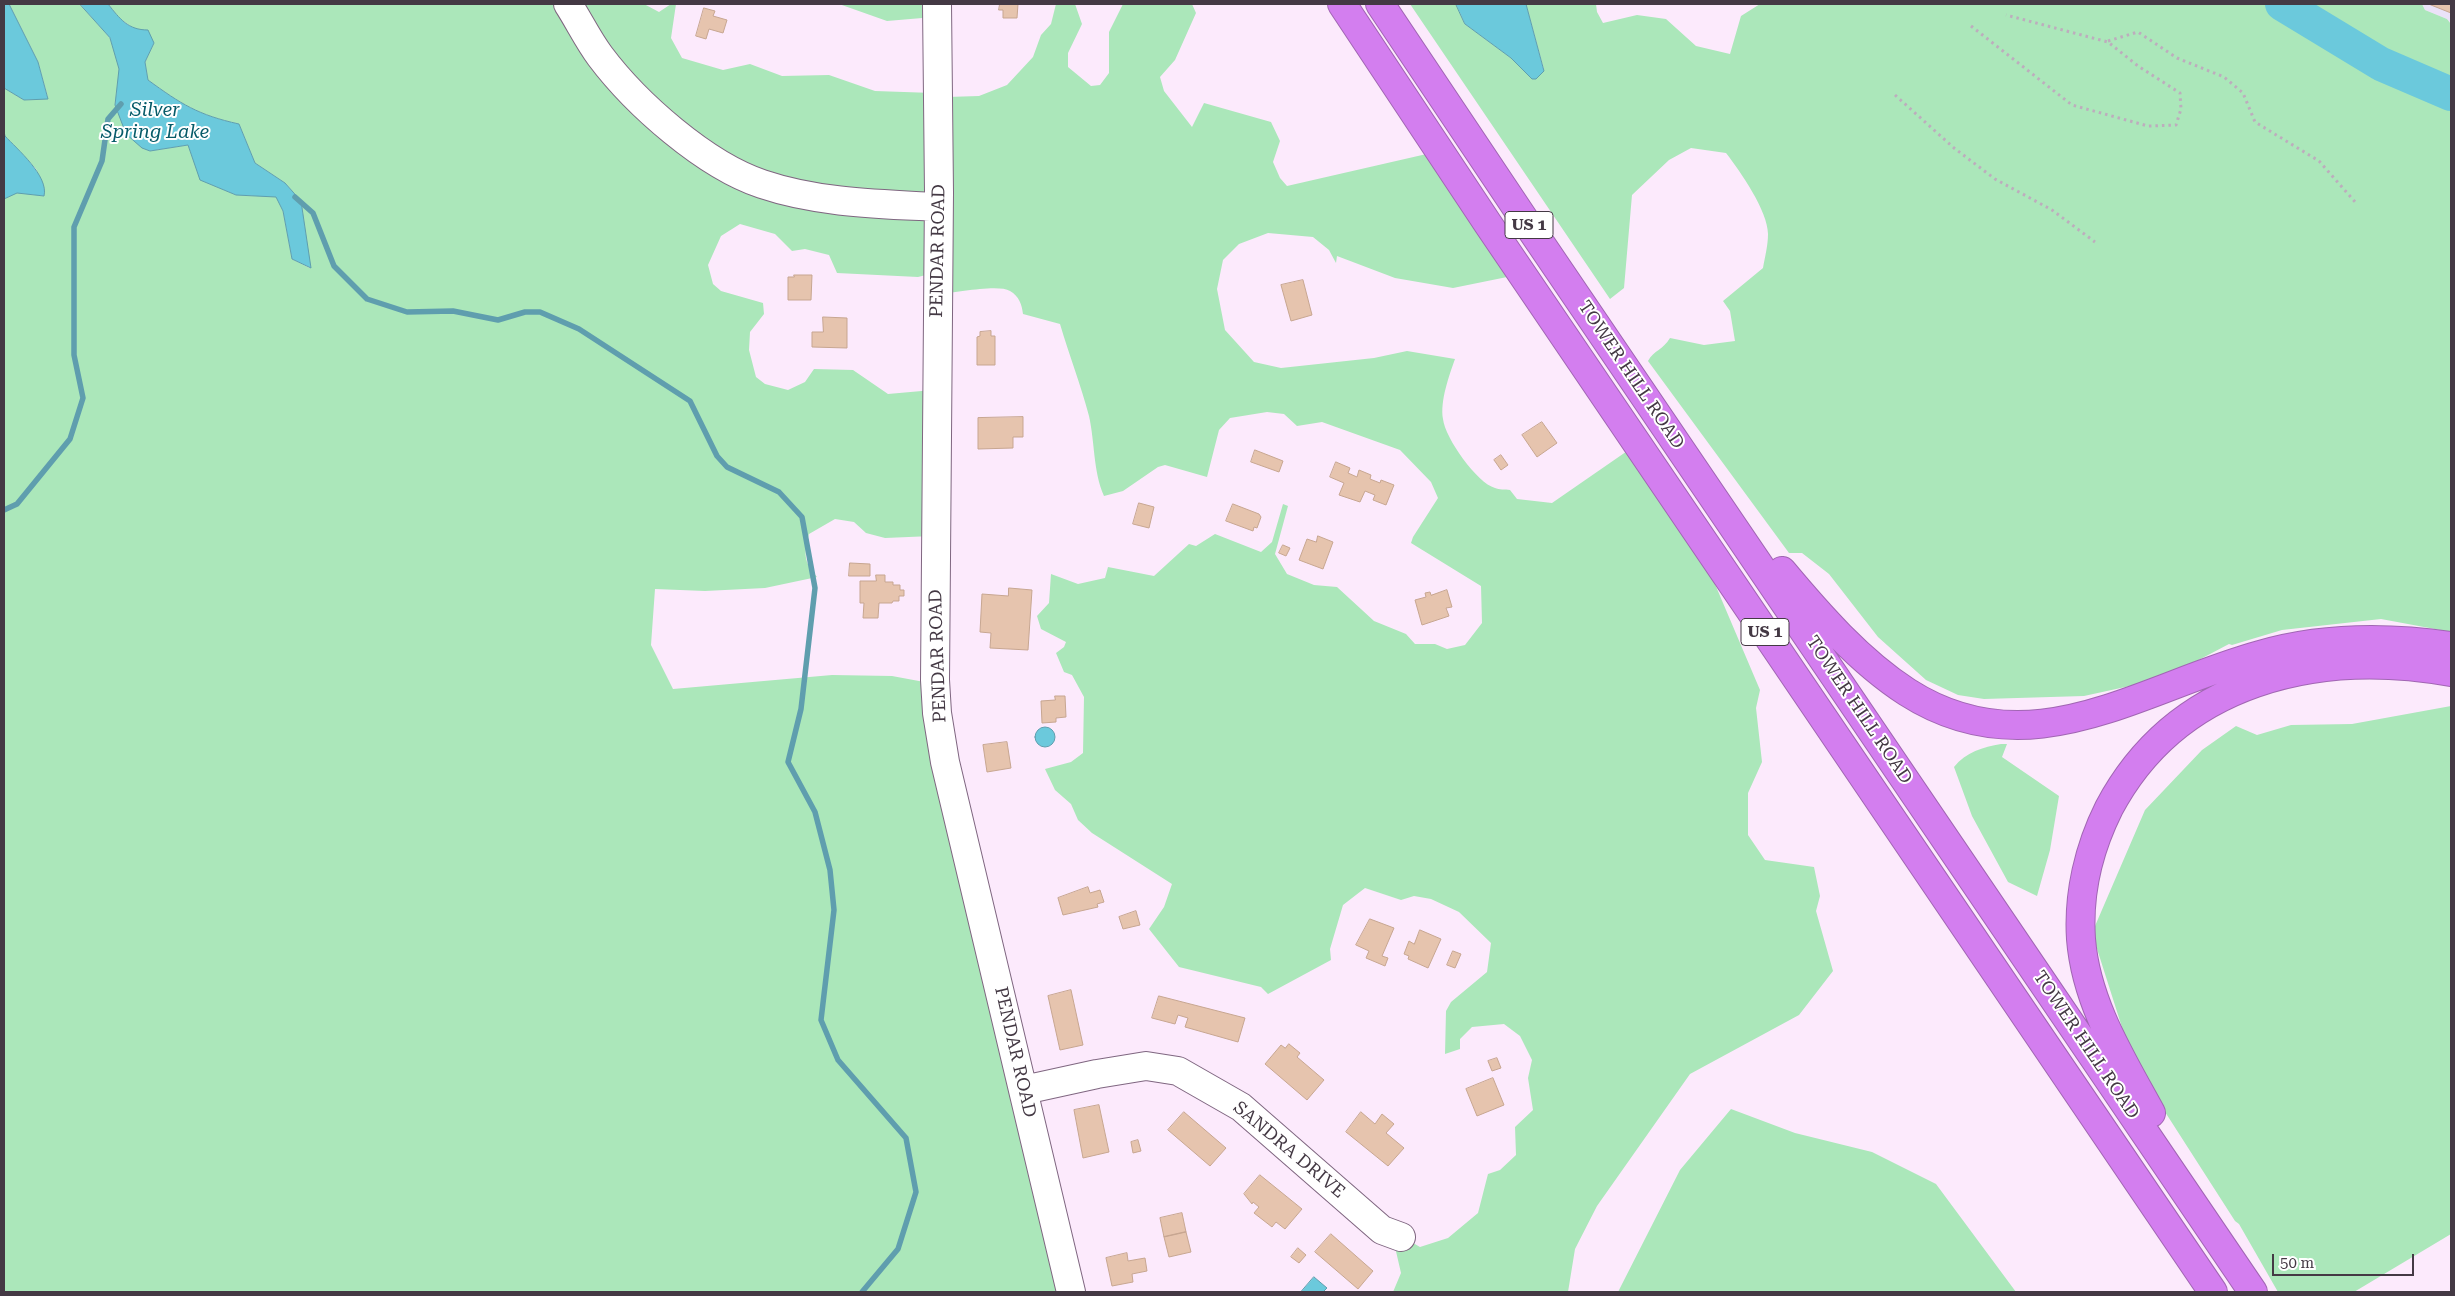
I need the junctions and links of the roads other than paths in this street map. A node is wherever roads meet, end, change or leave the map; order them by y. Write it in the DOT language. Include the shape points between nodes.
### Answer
graph roads {
  1 [pos="568,4"];
  2 [pos="937,4"];
  3 [pos="1342,4"];
  4 [pos="1380,4"];
  5 [pos="938,207"];
  6 [pos="1679,446"];
  7 [pos="2451,646"];
  8 [pos="2451,672"];
  9 [pos="1024,1090"];
  10 [pos="1401,1237"];
  11 [pos="2221,1244"];
  12 [pos="1071,1292"];
  13 [pos="2213,1292"];
  14 [pos="2253,1292"];
  1 -- 5 [label="street" via="600,56 631,91 678,135 734,174 763,185 840,202"];
  2 -- 5 [label="street, PENDAR ROAD"];
  3 -- 13 [label="highway, TOWER HILL ROAD / US 1"];
  4 -- 6 [label="highway, TOWER HILL ROAD / US 1"];
  5 -- 9 [label="street, PENDAR ROAD" via="937,713 945,762"];
  6 -- 7 [label="highway" via="1810,603 1854,649 1907,692 1966,718 2011,725 2073,720 2252,657 2317,643 2373,640"];
  6 -- 11 [label="highway, TOWER HILL ROAD / US 1"];
  8 -- 11 [label="highway" via="2396,666 2319,669 2266,679 2217,698 2176,725 2140,760 2116,795 2098,832 2087,868 2081,905 2081,940 2087,977 2115,1047"];
  9 -- 10 [label="street, SANDRA DRIVE" via="1146,1066 1178,1071 1241,1107 1382,1230"];
  9 -- 12 [label="street, PENDAR ROAD"];
  11 -- 14 [label="highway, TOWER HILL ROAD / US 1"];
}
